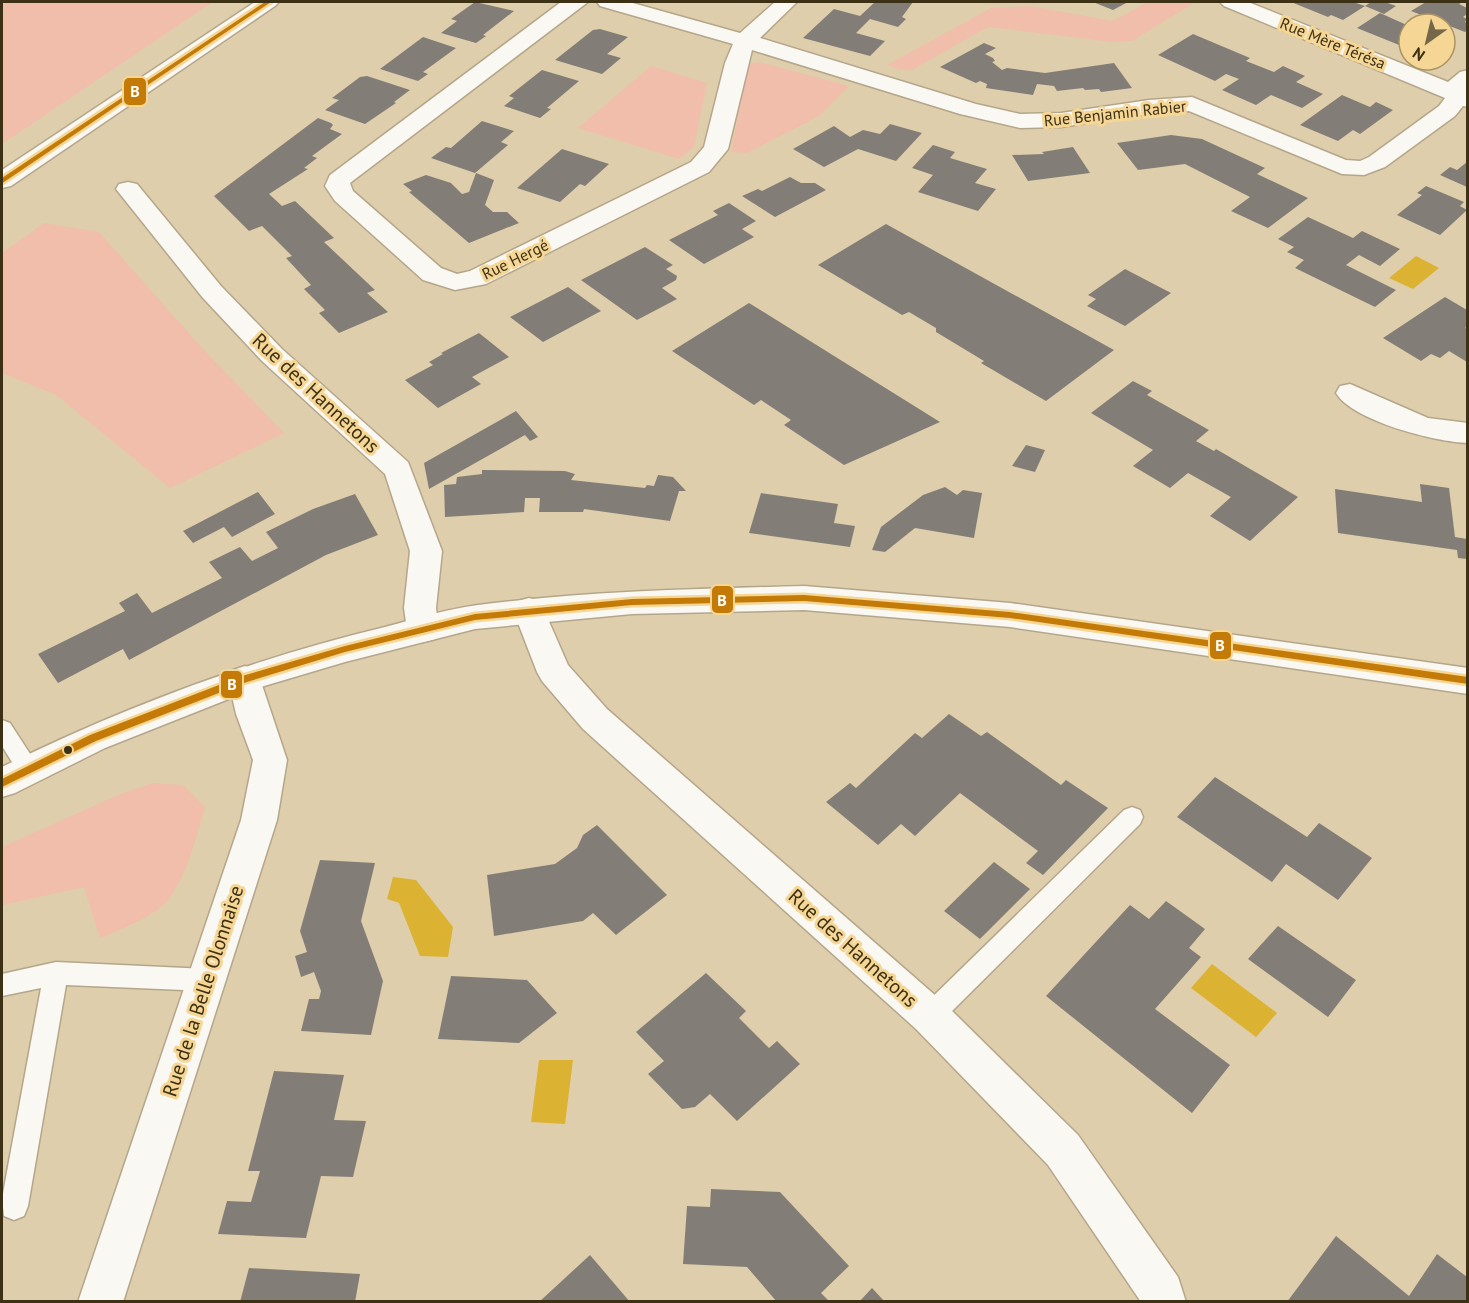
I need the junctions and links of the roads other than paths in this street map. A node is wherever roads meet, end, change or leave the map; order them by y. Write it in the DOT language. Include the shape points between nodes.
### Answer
graph roads {
  1 [pos="268,2"];
  2 [pos="577,2"];
  3 [pos="607,2"];
  4 [pos="787,2"];
  5 [pos="1231,2"];
  6 [pos="745,40"];
  7 [pos="1464,91"];
  8 [pos="2,181"];
  9 [pos="128,189"];
  10 [pos="1350,393"];
  11 [pos="1467,433"];
  12 [pos="529,610"];
  13 [pos="423,630"];
  14 [pos="245,679"];
  15 [pos="1467,681"];
  16 [pos="2,729"];
  17 [pos="15,776"];
  18 [pos="1132,818"];
  19 [pos="56,973"];
  20 [pos="207,980"];
  21 [pos="2,985"];
  22 [pos="930,1016"];
  23 [pos="14,1206"];
  24 [pos="100,1302"];
  25 [pos="1164,1302"];
  1 -- 8 [label="street"];
  2 -- 6 [label="street, Rue Hergé" via="339,180 337,186 344,196 432,274 455,282 477,278 700,167 716,149"];
  3 -- 6 [label="street"];
  4 -- 6 [label="street"];
  5 -- 7 [label="street, Rue Mère Térésa" via="1423,79"];
  6 -- 7 [label="street, Rue Benjamin Rabier" via="1019,121 1192,104 1342,167 1364,168 1377,162 1447,111"];
  9 -- 13 [label="street, Rue des Hannetons" via="212,292 272,356 398,468 426,551 420,608"];
  10 -- 11 [label="street" via="1405,422 1447,434"];
  12 -- 13 [label="street" via="475,617"];
  12 -- 15 [label="street" via="633,602 804,598 1010,615"];
  12 -- 22 [label="street, Rue des Hannetons" via="554,672 595,719"];
  13 -- 14 [label="street"];
  14 -- 17 [label="street" via="93,738"];
  14 -- 20 [label="street, Rue de la Belle Olonnaise" via="270,760 259,820"];
  16 -- 17 [label="lane"];
  18 -- 22 [label="lane"];
  19 -- 20 [label="lane"];
  19 -- 21 [label="lane"];
  19 -- 23 [label="lane"];
  20 -- 24 [label="street, Rue de la Belle Olonnaise"];
  22 -- 25 [label="street, Rue des Hannetons" via="1063,1150 1162,1293"];
}
